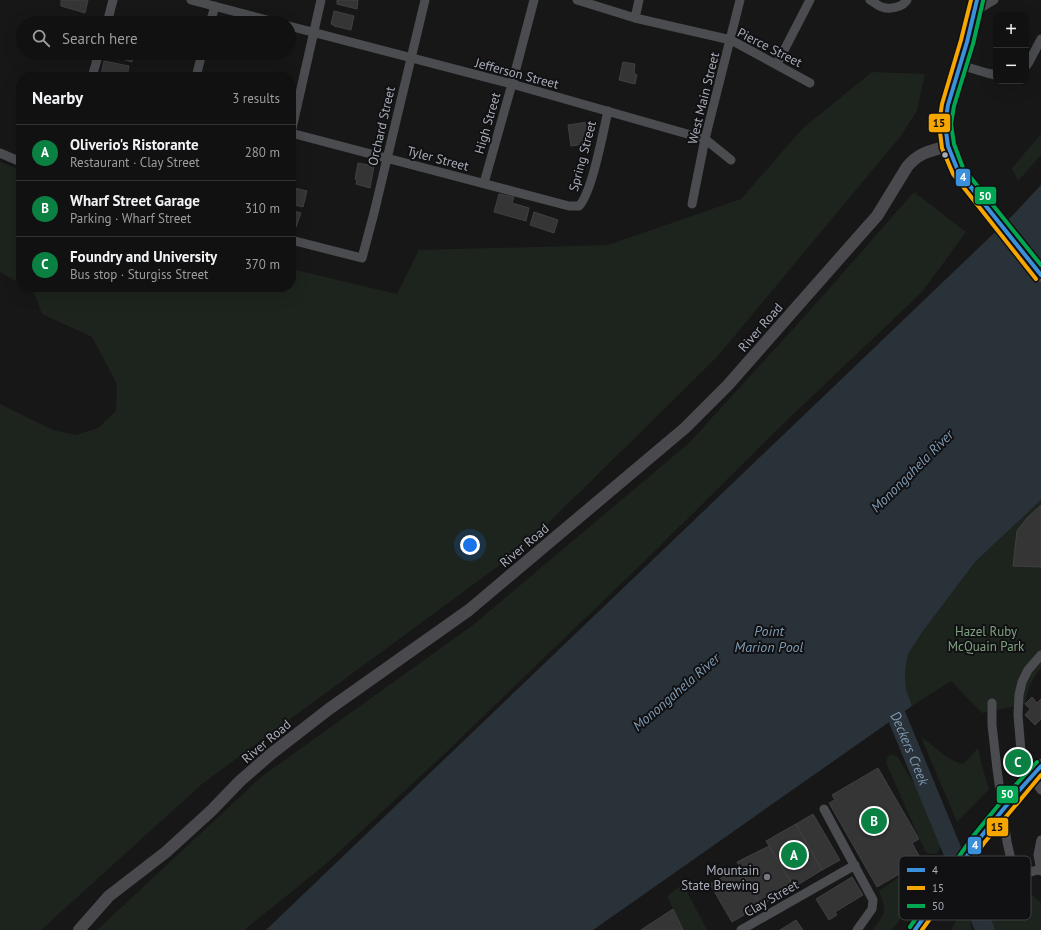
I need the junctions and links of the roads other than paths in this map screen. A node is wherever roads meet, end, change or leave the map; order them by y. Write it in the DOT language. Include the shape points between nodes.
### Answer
graph roads {
  1 [pos="113,0"];
  2 [pos="191,0"];
  3 [pos="321,0"];
  4 [pos="425,0"];
  5 [pos="534,0"];
  6 [pos="577,0"];
  7 [pos="639,0"];
  8 [pos="740,0"];
  9 [pos="810,0"];
  10 [pos="870,0"];
  11 [pos="907,0"];
  12 [pos="994,0"];
  13 [pos="215,6"];
  14 [pos="976,6"];
  15 [pos="109,16"];
  16 [pos="212,16"];
  17 [pos="252,16"];
  18 [pos="635,18"];
  19 [pos="296,28"];
  20 [pos="313,33"];
  21 [pos="1041,39"];
  22 [pos="731,40"];
  23 [pos="410,58"];
  24 [pos="97,60"];
  25 [pos="200,60"];
  26 [pos="1029,62"];
  27 [pos="777,64"];
  28 [pos="960,65"];
  29 [pos="93,72"];
  30 [pos="197,72"];
  31 [pos="993,74"];
  32 [pos="810,83"];
  33 [pos="512,84"];
  34 [pos="296,110"];
  35 [pos="608,111"];
  36 [pos="296,134"];
  37 [pos="705,139"];
  38 [pos="948,146"];
  39 [pos="0,153"];
  40 [pos="388,158"];
  41 [pos="16,160"];
  42 [pos="731,160"];
  43 [pos="484,183"];
  44 [pos="692,204"];
  45 [pos="579,206"];
  46 [pos="296,241"];
  47 [pos="1041,275"];
  48 [pos="1041,655"];
  49 [pos="992,703"];
  50 [pos="1041,766"];
  51 [pos="1031,776"];
  52 [pos="1041,790"];
  53 [pos="824,809"];
  54 [pos="1041,840"];
  55 [pos="967,856"];
  56 [pos="1010,856"];
  57 [pos="855,865"];
  58 [pos="1040,870"];
  59 [pos="79,930"];
  60 [pos="741,930"];
  61 [pos="857,930"];
  1 -- 15 [label="street"];
  2 -- 13 [label="street"];
  3 -- 20 [label="street"];
  4 -- 23 [label="street, Orchard Street"];
  5 -- 33 [label="street, High Street"];
  6 -- 18 [label="street, Pierce Street"];
  7 -- 18 [label="street"];
  8 -- 22 [label="street, West Main Street"];
  9 -- 27 [label="street"];
  10 -- 11 [label="street" via="883,8 895,8"];
  12 -- 14 [label="street"];
  13 -- 16 [label="street"];
  13 -- 17 [label="street"];
  14 -- 28 [label="main road"];
  18 -- 22 [label="street, Pierce Street"];
  19 -- 20 [label="street, Jefferson Street"];
  20 -- 23 [label="street, Jefferson Street"];
  20 -- 34 [label="street"];
  21 -- 26 [label="street"];
  22 -- 27 [label="street, Pierce Street"];
  22 -- 37 [label="street, West Main Street"];
  23 -- 33 [label="street, Jefferson Street"];
  23 -- 40 [label="street, Orchard Street"];
  24 -- 29 [label="street"];
  25 -- 30 [label="street"];
  27 -- 32 [label="street, Pierce Street"];
  28 -- 31 [label="street"];
  28 -- 38 [label="main road" via="945,124"];
  33 -- 35 [label="street, Jefferson Street"];
  33 -- 43 [label="street, High Street"];
  35 -- 37 [label="street, Jefferson Street"];
  35 -- 45 [label="street, Spring Street" via="589,186"];
  36 -- 40 [label="street, Tyler Street"];
  37 -- 42 [label="street, Jefferson Street"];
  37 -- 44 [label="street, West Main Street"];
  38 -- 47 [label="main road" via="958,171"];
  38 -- 59 [label="street, River Road" via="920,155 913,160 877,216 728,385 685,428 469,610 329,709 271,754 172,847 109,896"];
  39 -- 41 [label="street"];
  40 -- 43 [label="street, Tyler Street"];
  40 -- 46 [label="street, Orchard Street" via="362,258"];
  43 -- 45 [label="street, Tyler Street" via="569,206"];
  48 -- 51 [label="street" via="1028,670 1019,696 1022,763"];
  49 -- 56 [label="street" via="997,769"];
  50 -- 51 [label="main road"];
  51 -- 52 [label="street"];
  51 -- 55 [label="main road, bridge"];
  53 -- 57 [label="street"];
  54 -- 58 [label="street" via="1038,855"];
  57 -- 60 [label="street, Clay Street"];
  57 -- 61 [label="street" via="873,900 872,909"];
}
